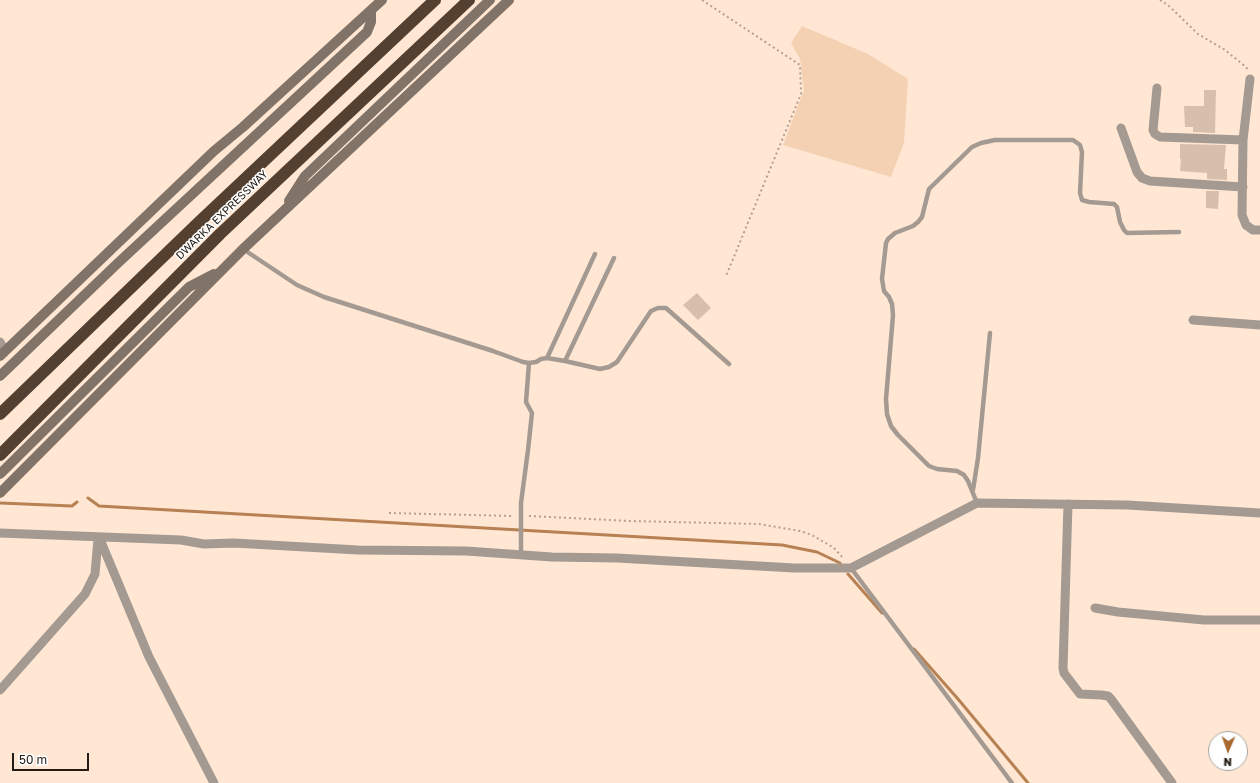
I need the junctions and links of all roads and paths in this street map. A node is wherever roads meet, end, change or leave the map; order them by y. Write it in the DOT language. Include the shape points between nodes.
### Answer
graph roads {
  1 [pos="382,0"];
  2 [pos="435,0"];
  3 [pos="469,0"];
  4 [pos="490,0"];
  5 [pos="509,0"];
  6 [pos="702,0"];
  7 [pos="1160,0"];
  8 [pos="371,10"];
  9 [pos="1250,79"];
  10 [pos="1157,88"];
  11 [pos="1121,128"];
  12 [pos="1243,140"];
  13 [pos="1243,187"];
  14 [pos="283,211"];
  15 [pos="1260,230"];
  16 [pos="1178,232"];
  17 [pos="243,249"];
  18 [pos="595,254"];
  19 [pos="614,258"];
  20 [pos="221,271"];
  21 [pos="726,276"];
  22 [pos="1193,320"];
  23 [pos="1260,325"];
  24 [pos="990,333"];
  25 [pos="0,342"];
  26 [pos="3,354"];
  27 [pos="547,358"];
  28 [pos="565,361"];
  29 [pos="530,363"];
  30 [pos="729,364"];
  31 [pos="0,376"];
  32 [pos="0,414"];
  33 [pos="0,456"];
  34 [pos="0,474"];
  35 [pos="973,492"];
  36 [pos="0,493"];
  37 [pos="977,503"];
  38 [pos="1068,504"];
  39 [pos="389,513"];
  40 [pos="1260,513"];
  41 [pos="520,516"];
  42 [pos="528,516"];
  43 [pos="0,533"];
  44 [pos="98,537"];
  45 [pos="521,555"];
  46 [pos="851,568"];
  47 [pos="1095,608"];
  48 [pos="1260,620"];
  49 [pos="0,690"];
  50 [pos="214,783"];
  51 [pos="1012,783"];
  52 [pos="1172,783"];
  1 -- 8 [label="main road"];
  2 -- 32 [label="highway, DWARKA EXPRESSWAY"];
  3 -- 33 [label="highway, DWARKA EXPRESSWAY" via="220,234"];
  4 -- 14 [label="main road" via="305,176"];
  5 -- 14 [label="main road"];
  6 -- 21 [label="path" via="800,65 801,94"];
  7 -- 9 [label="path" via="1198,34 1225,50 1246,67"];
  8 -- 26 [label="main road" via="214,151"];
  8 -- 31 [label="main road" via="367,32"];
  9 -- 12 [label="street"];
  10 -- 12 [label="street" via="1155,134 1160,137"];
  11 -- 13 [label="street" via="1137,172 1142,178 1150,181"];
  12 -- 13 [label="street"];
  13 -- 15 [label="street" via="1242,215 1246,225 1253,230"];
  14 -- 17 [label="main road"];
  16 -- 35 [label="lane" via="1127,233 1114,204 1082,200 1082,152 1080,145 1073,140 995,140 972,147 929,189 922,217 918,222 895,232 888,239 882,279 884,292 892,304 893,315 886,399 891,426 925,464 964,475"];
  17 -- 20 [label="main road"];
  17 -- 29 [label="lane" via="297,285 324,297"];
  18 -- 27 [label="lane"];
  19 -- 28 [label="lane"];
  20 -- 34 [label="main road" via="189,287"];
  20 -- 36 [label="main road"];
  22 -- 23 [label="street"];
  24 -- 35 [label="lane"];
  25 -- 26 [label="street"];
  27 -- 28 [label="lane"];
  27 -- 29 [label="lane"];
  28 -- 30 [label="lane" via="600,369 609,367 617,362 652,312 658,308 666,308"];
  29 -- 45 [label="lane" via="526,402 532,413 521,503"];
  35 -- 37 [label="lane"];
  37 -- 38 [label="street"];
  37 -- 46 [label="street"];
  38 -- 40 [label="street"];
  38 -- 52 [label="street" via="1064,673 1080,694 1108,696 1112,699"];
  39 -- 41 [label="path"];
  42 -- 46 [label="path" via="759,524 812,535 834,548"];
  43 -- 44 [label="street"];
  44 -- 45 [label="street" via="181,540 204,544 466,551"];
  44 -- 49 [label="street" via="95,574 85,594"];
  44 -- 50 [label="street" via="149,657"];
  45 -- 46 [label="street" via="794,568"];
  46 -- 51 [label="lane"];
  47 -- 48 [label="street" via="1204,620"];
}
